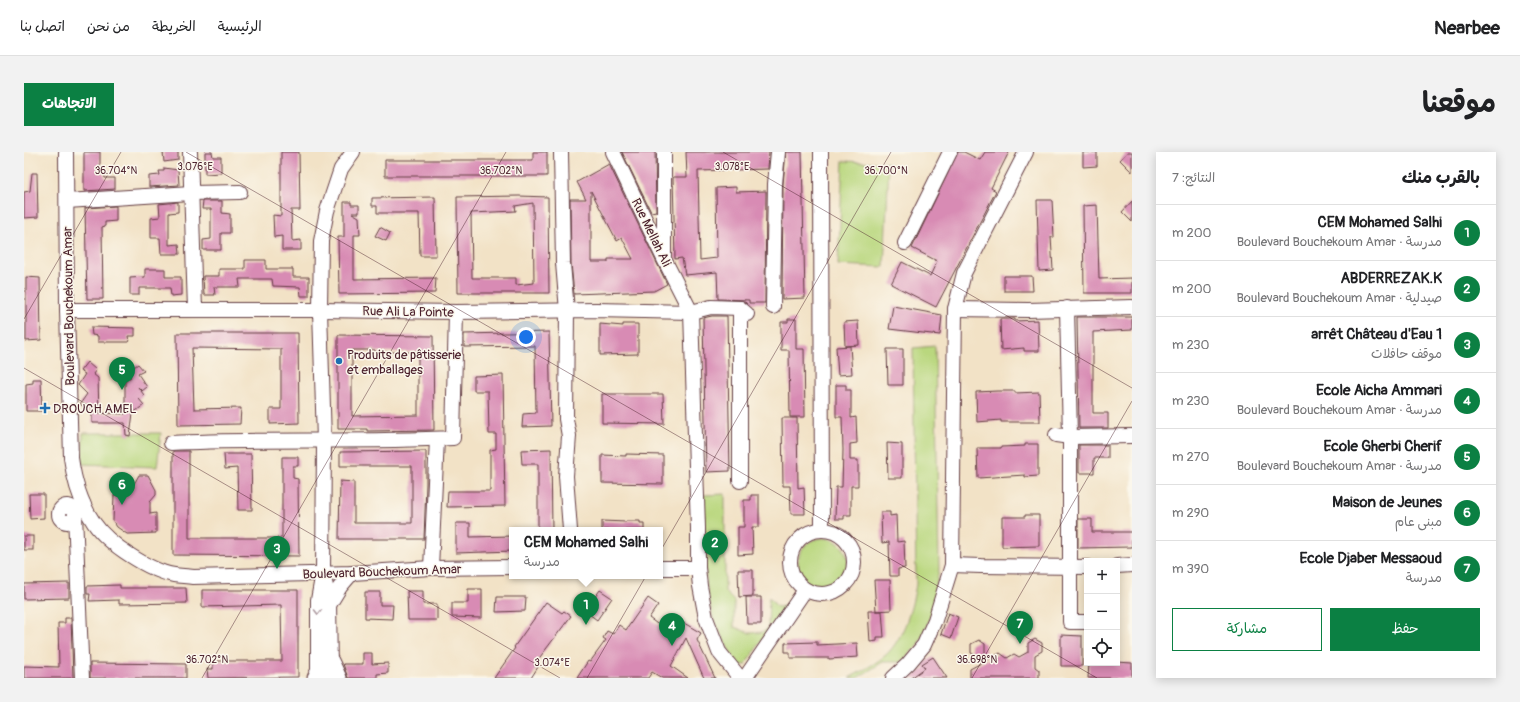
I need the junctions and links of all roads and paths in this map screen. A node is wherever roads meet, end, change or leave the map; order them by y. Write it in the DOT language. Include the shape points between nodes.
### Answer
graph roads {
  1 [pos="66,152"];
  2 [pos="190,152"];
  3 [pos="353,152"];
  4 [pos="561,152"];
  5 [pos="613,152"];
  6 [pos="664,152"];
  7 [pos="778,152"];
  8 [pos="821,152"];
  9 [pos="950,152"];
  10 [pos="1026,152"];
  11 [pos="191,192"];
  12 [pos="240,192"];
  13 [pos="67,201"];
  14 [pos="905,243"];
  15 [pos="664,259"];
  16 [pos="773,307"];
  17 [pos="1132,307"];
  18 [pos="1067,308"];
  19 [pos="68,310"];
  20 [pos="195,310"];
  21 [pos="320,310"];
  22 [pos="955,310"];
  23 [pos="567,311"];
  24 [pos="456,312"];
  25 [pos="691,312"];
  26 [pos="1063,436"];
  27 [pos="1132,436"];
  28 [pos="437,439"];
  29 [pos="324,440"];
  30 [pos="172,443"];
  31 [pos="740,481"];
  32 [pos="83,503"];
  33 [pos="570,527"];
  34 [pos="822,529"];
  35 [pos="952,565"];
  36 [pos="1132,565"];
  37 [pos="1084,566"];
  38 [pos="1120,566"];
  39 [pos="509,567"];
  40 [pos="1071,567"];
  41 [pos="431,568"];
  42 [pos="663,568"];
  43 [pos="698,568"];
  44 [pos="352,573"];
  45 [pos="323,574"];
  46 [pos="805,590"];
  47 [pos="329,605"];
  48 [pos="1084,622"];
  49 [pos="322,674"];
  50 [pos="82,678"];
  51 [pos="338,678"];
  52 [pos="740,678"];
  53 [pos="745,678"];
  54 [pos="893,678"];
  1 -- 13 [label="street, Boulevard Bouchekoum Amar"];
  2 -- 11 [label="street"];
  3 -- 21 [label="street" via="341,170 327,211 321,241"];
  4 -- 23 [label="street" via="563,263"];
  5 -- 15 [label="street, Rue Mellah Ali"];
  6 -- 15 [label="street"];
  7 -- 16 [label="street"];
  8 -- 34 [label="street"];
  9 -- 14 [label="street"];
  10 -- 22 [label="street" via="964,273"];
  11 -- 12 [label="street"];
  11 -- 13 [label="street"];
  11 -- 20 [label="street"];
  13 -- 19 [label="street, Boulevard Bouchekoum Amar"];
  15 -- 25 [label="street, Rue Mellah Ali"];
  17 -- 18 [label="street"];
  18 -- 22 [label="street" via="1014,311"];
  18 -- 26 [label="street"];
  19 -- 20 [label="street, Rue Ali La Pointe"];
  19 -- 32 [label="street, Boulevard Bouchekoum Amar" via="71,458 73,474"];
  20 -- 21 [label="street, Rue Ali La Pointe"];
  21 -- 24 [label="street, Rue Ali La Pointe"];
  21 -- 29 [label="street"];
  22 -- 35 [label="street"];
  23 -- 24 [label="street, Rue Ali La Pointe"];
  23 -- 25 [label="street, Rue Ali La Pointe"];
  23 -- 33 [label="street" via="566,419 569,436 566,476"];
  24 -- 28 [label="street" via="453,438"];
  25 -- 31 [label="street, Rue Ali La Pointe" via="711,307 743,311"];
  25 -- 43 [label="street"];
  26 -- 27 [label="street"];
  26 -- 40 [label="street"];
  28 -- 29 [label="street"];
  28 -- 41 [label="street"];
  29 -- 30 [label="street"];
  29 -- 45 [label="street"];
  32 -- 45 [label="street, Boulevard Bouchekoum Amar" via="94,524 118,547 147,566 174,575 193,577"];
  32 -- 50 [label="street" via="75,515"];
  34 -- 46 [label="street" via="805,535 797,542 792,552 792,575"];
  34 -- 46 [label="street" via="838,533 848,542 854,556 852,576 838,591 830,594 818,595"];
  35 -- 40 [label="street"];
  35 -- 54 [label="street" via="935,620 924,645"];
  36 -- 38 [label="street"];
  37 -- 40 [label="street"];
  39 -- 41 [label="street, Boulevard Bouchekoum Amar"];
  40 -- 48 [label="street" via="1070,622"];
  41 -- 44 [label="street, Boulevard Bouchekoum Amar"];
  42 -- 43 [label="street"];
  43 -- 52 [label="street" via="706,618 719,652"];
  44 -- 45 [label="street, Boulevard Bouchekoum Amar"];
  44 -- 47 [label="street"];
  45 -- 47 [label="street"];
  45 -- 49 [label="street, one-way" via="318,600"];
  46 -- 53 [label="street"];
  47 -- 49 [label="street"];
  49 -- 51 [label="main road"];
}
